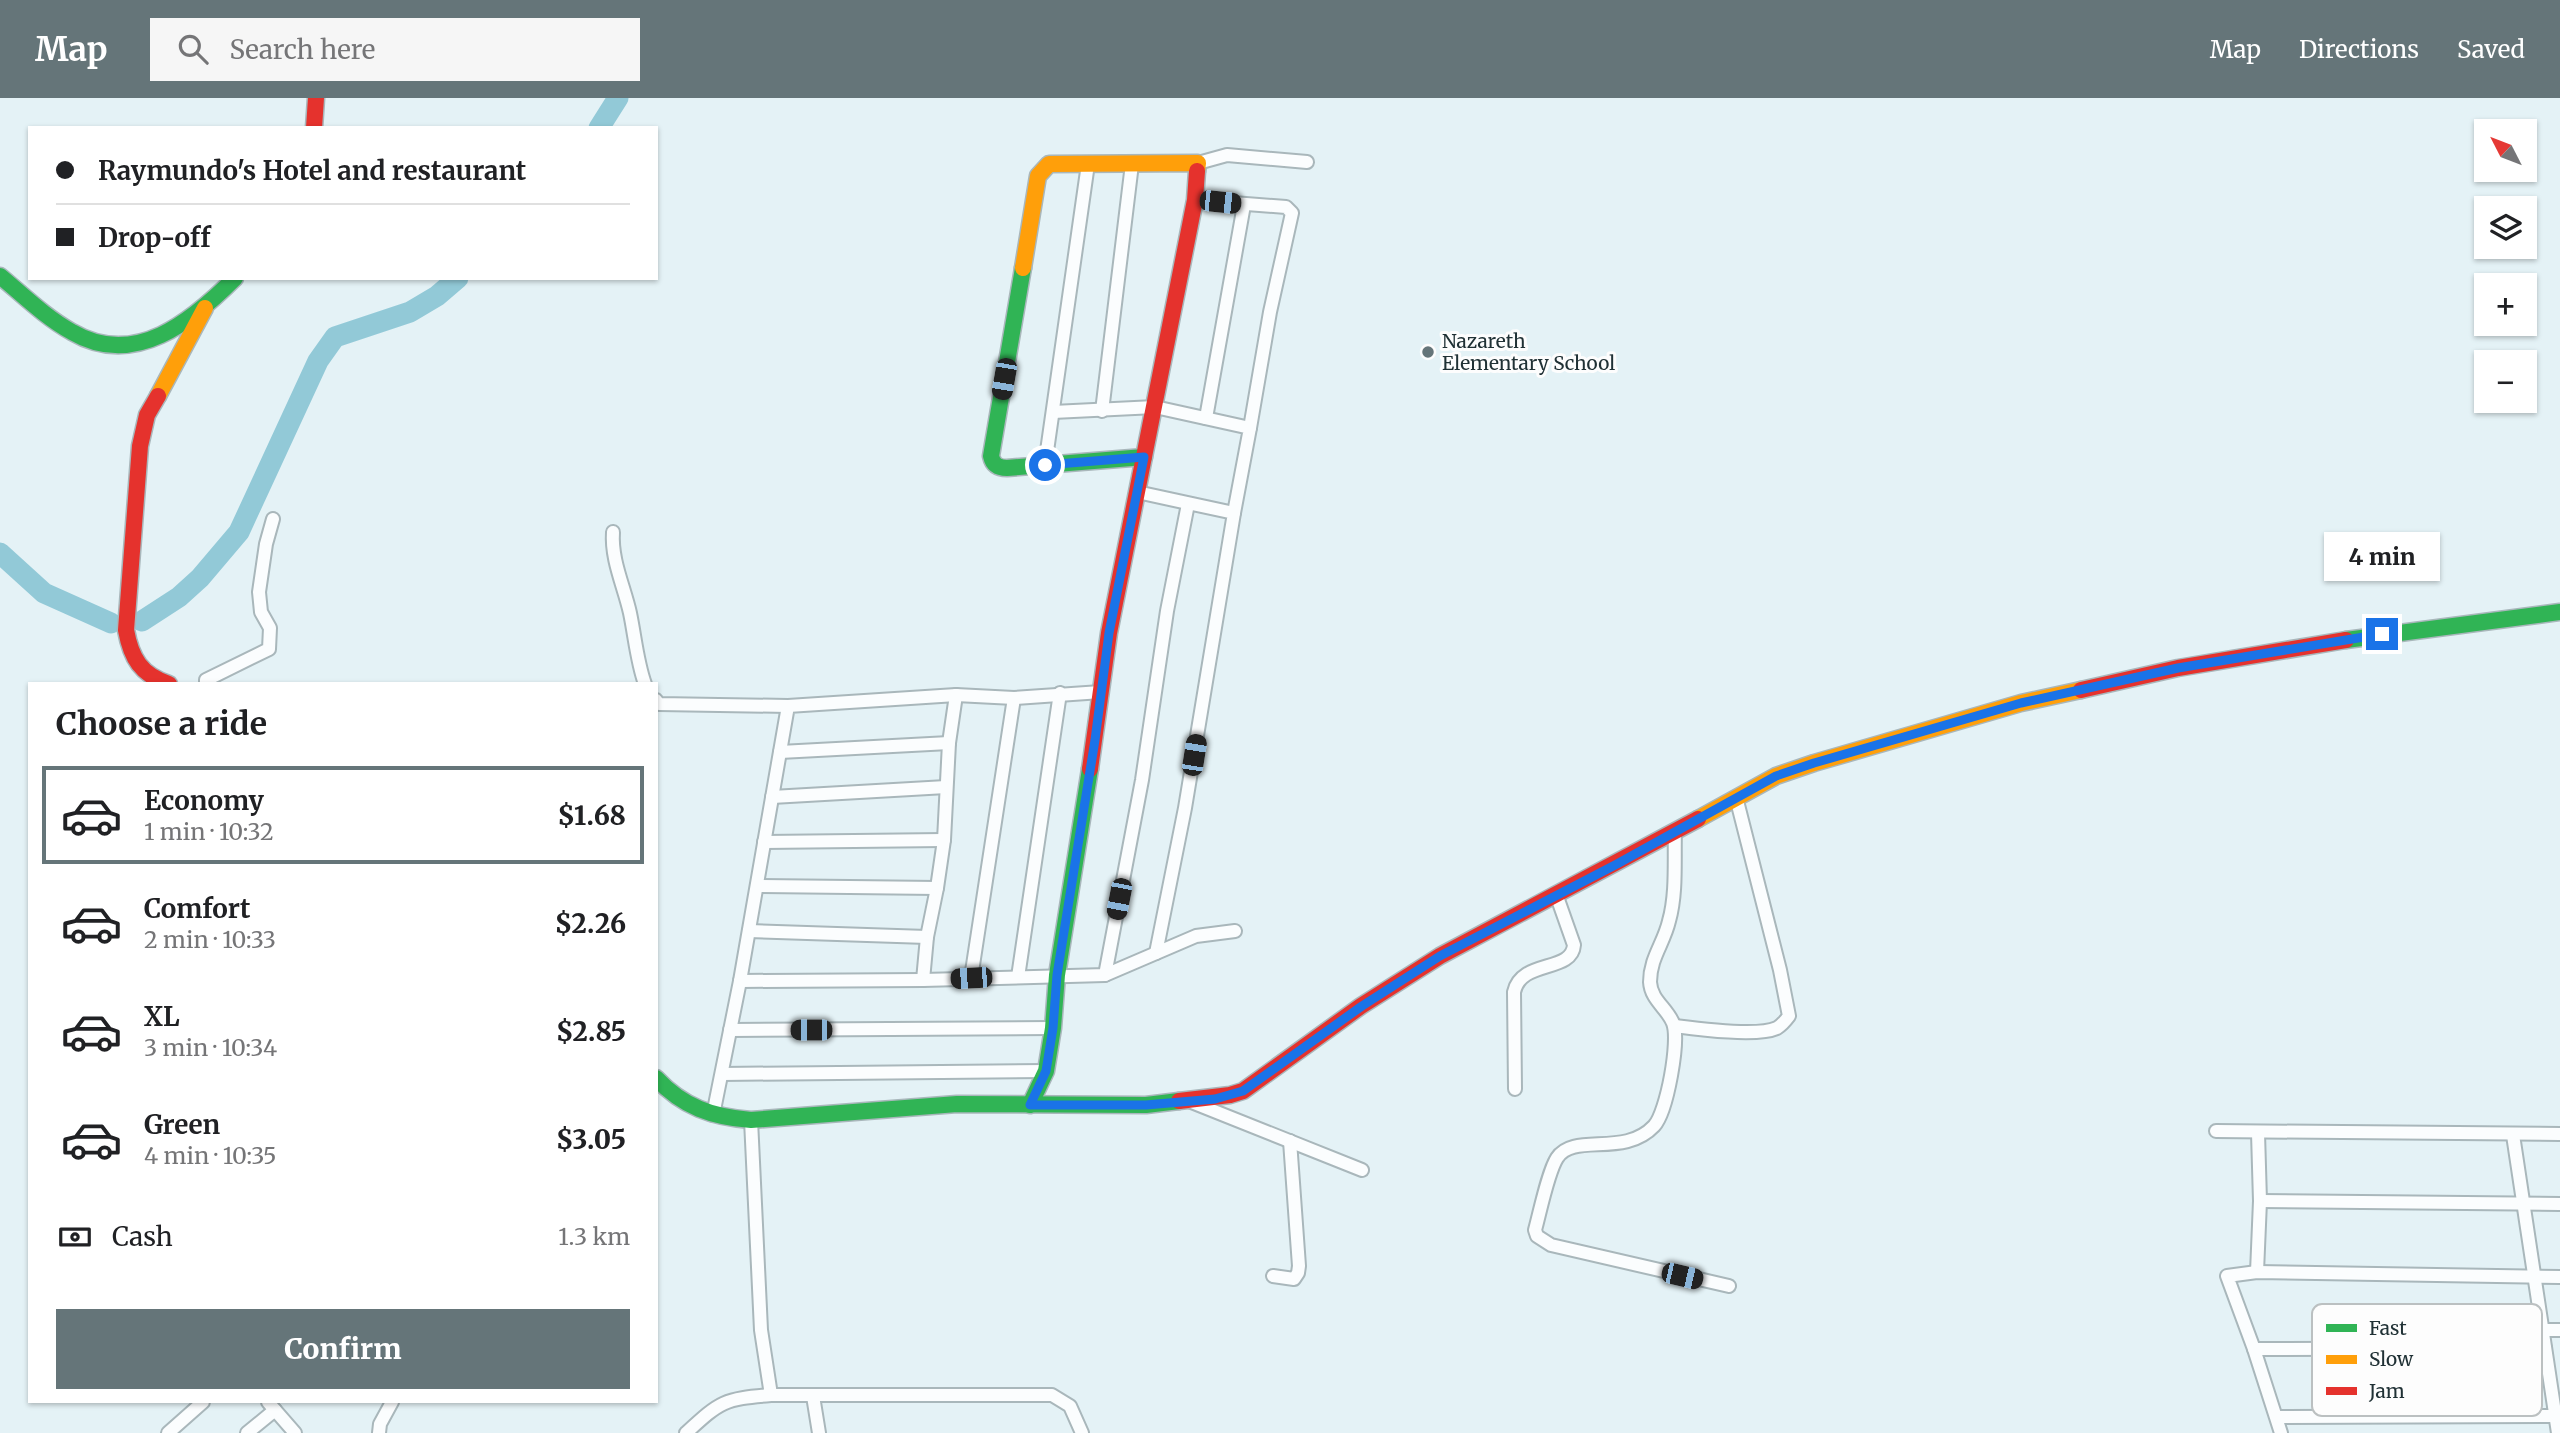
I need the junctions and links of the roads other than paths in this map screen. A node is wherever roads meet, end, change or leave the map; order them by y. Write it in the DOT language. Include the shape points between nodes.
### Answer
graph roads {
  1 [pos="316,98"];
  2 [pos="314,126"];
  3 [pos="1307,162"];
  4 [pos="1198,163"];
  5 [pos="1088,164"];
  6 [pos="1132,164"];
  7 [pos="1195,200"];
  8 [pos="1244,205"];
  9 [pos="0,276"];
  10 [pos="233,280"];
  11 [pos="205,308"];
  12 [pos="1155,407"];
  13 [pos="1102,411"];
  14 [pos="1053,412"];
  15 [pos="1206,418"];
  16 [pos="1250,428"];
  17 [pos="1144,457"];
  18 [pos="1045,465"];
  19 [pos="1137,492"];
  20 [pos="1188,504"];
  21 [pos="1234,513"];
  22 [pos="273,519"];
  23 [pos="613,532"];
  24 [pos="2560,612"];
  25 [pos="161,682"];
  26 [pos="206,682"];
  27 [pos="645,682"];
  28 [pos="1101,692"];
  29 [pos="1060,693"];
  30 [pos="956,695"];
  31 [pos="1014,698"];
  32 [pos="658,703"];
  33 [pos="788,706"];
  34 [pos="949,743"];
  35 [pos="780,752"];
  36 [pos="946,787"];
  37 [pos="772,797"];
  38 [pos="1736,797"];
  39 [pos="1675,831"];
  40 [pos="944,840"];
  41 [pos="765,842"];
  42 [pos="757,886"];
  43 [pos="937,888"];
  44 [pos="1556,894"];
  45 [pos="749,931"];
  46 [pos="1235,931"];
  47 [pos="927,937"];
  48 [pos="1156,953"];
  49 [pos="1057,975"];
  50 [pos="1105,975"];
  51 [pos="1018,977"];
  52 [pos="971,978"];
  53 [pos="923,980"];
  54 [pos="740,981"];
  55 [pos="1675,1026"];
  56 [pos="1053,1028"];
  57 [pos="730,1030"];
  58 [pos="1046,1071"];
  59 [pos="722,1074"];
  60 [pos="658,1080"];
  61 [pos="1515,1089"];
  62 [pos="1188,1101"];
  63 [pos="1030,1105"];
  64 [pos="713,1115"];
  65 [pos="751,1120"];
  66 [pos="2216,1131"];
  67 [pos="2259,1133"];
  68 [pos="2560,1134"];
  69 [pos="2513,1135"];
  70 [pos="1290,1140"];
  71 [pos="1362,1170"];
  72 [pos="2260,1201"];
  73 [pos="2525,1204"];
  74 [pos="2560,1204"];
  75 [pos="2257,1272"];
  76 [pos="1273,1276"];
  77 [pos="2535,1276"];
  78 [pos="2560,1277"];
  79 [pos="1729,1286"];
  80 [pos="2538,1304"];
  81 [pos="2542,1330"];
  82 [pos="2560,1330"];
  83 [pos="2542,1336"];
  84 [pos="2544,1348"];
  85 [pos="2254,1349"];
  86 [pos="2312,1349"];
  87 [pos="2555,1382"];
  88 [pos="771,1395"];
  89 [pos="813,1396"];
  90 [pos="202,1403"];
  91 [pos="391,1403"];
  92 [pos="272,1406"];
  93 [pos="2556,1416"];
  94 [pos="2277,1417"];
  95 [pos="168,1433"];
  96 [pos="247,1433"];
  97 [pos="295,1433"];
  98 [pos="379,1433"];
  99 [pos="686,1433"];
  100 [pos="818,1433"];
  101 [pos="1082,1433"];
  102 [pos="2281,1433"];
  103 [pos="2558,1433"];
  1 -- 2 [label="main road"];
  3 -- 4 [label="street" via="1227,155"];
  4 -- 6 [label="main road"];
  4 -- 7 [label="main road"];
  5 -- 6 [label="main road"];
  5 -- 14 [label="street"];
  5 -- 18 [label="main road" via="1049,164 1038,176 991,456 1000,468"];
  6 -- 13 [label="street"];
  7 -- 8 [label="street"];
  7 -- 12 [label="main road"];
  8 -- 15 [label="street"];
  8 -- 16 [label="street" via="1286,207 1292,214"];
  9 -- 11 [label="main road" via="79,336 104,344 150,340"];
  10 -- 11 [label="main road"];
  11 -- 25 [label="main road" via="148,415 139,457 126,630 130,655 150,679"];
  12 -- 13 [label="street"];
  12 -- 15 [label="street"];
  12 -- 17 [label="main road"];
  13 -- 14 [label="street"];
  14 -- 18 [label="street"];
  15 -- 16 [label="street"];
  16 -- 21 [label="street"];
  17 -- 18 [label="main road"];
  17 -- 19 [label="main road"];
  19 -- 20 [label="street"];
  19 -- 28 [label="main road"];
  20 -- 21 [label="street"];
  20 -- 50 [label="street"];
  21 -- 48 [label="street"];
  22 -- 26 [label="street" via="259,592 261,612 270,628 269,649"];
  23 -- 27 [label="street" via="612,547"];
  24 -- 38 [label="main road" via="2382,634 2141,676 2021,703 1814,763"];
  28 -- 29 [label="street"];
  28 -- 49 [label="main road"];
  29 -- 31 [label="street"];
  29 -- 51 [label="street"];
  30 -- 31 [label="street"];
  30 -- 33 [label="street"];
  30 -- 34 [label="street"];
  31 -- 52 [label="street"];
  32 -- 33 [label="street"];
  33 -- 35 [label="street"];
  34 -- 35 [label="street"];
  34 -- 36 [label="street"];
  35 -- 37 [label="street"];
  36 -- 37 [label="street"];
  36 -- 40 [label="street"];
  37 -- 41 [label="street"];
  38 -- 39 [label="main road"];
  38 -- 55 [label="street" via="1789,1016 1780,1027 1768,1031"];
  39 -- 44 [label="main road"];
  39 -- 55 [label="street" via="1670,921 1655,956 1650,983"];
  40 -- 41 [label="street"];
  40 -- 43 [label="street"];
  41 -- 42 [label="street"];
  42 -- 43 [label="street"];
  42 -- 45 [label="street"];
  43 -- 47 [label="street"];
  44 -- 61 [label="street" via="1574,951 1569,958 1528,972 1516,983"];
  44 -- 62 [label="main road" via="1430,962 1243,1091"];
  45 -- 47 [label="street"];
  45 -- 54 [label="street"];
  46 -- 48 [label="street" via="1196,936"];
  47 -- 53 [label="street"];
  48 -- 50 [label="street"];
  49 -- 50 [label="street"];
  49 -- 51 [label="street"];
  49 -- 56 [label="main road"];
  51 -- 52 [label="street"];
  52 -- 53 [label="street"];
  53 -- 54 [label="street"];
  54 -- 57 [label="street"];
  55 -- 79 [label="street" via="1668,1092 1658,1121 1624,1144 1575,1144 1564,1151 1553,1168 1535,1230 1551,1245"];
  56 -- 57 [label="street"];
  56 -- 58 [label="main road"];
  57 -- 59 [label="street"];
  58 -- 59 [label="street"];
  58 -- 63 [label="main road"];
  59 -- 64 [label="street"];
  60 -- 64 [label="main road" via="687,1106"];
  62 -- 63 [label="main road"];
  62 -- 70 [label="street"];
  63 -- 65 [label="main road" via="917,1106"];
  64 -- 65 [label="main road"];
  65 -- 88 [label="street" via="761,1330"];
  66 -- 67 [label="street"];
  67 -- 69 [label="street"];
  67 -- 72 [label="street"];
  68 -- 69 [label="street"];
  69 -- 73 [label="street"];
  70 -- 71 [label="street"];
  70 -- 76 [label="street" via="1299,1266 1294,1279"];
  72 -- 73 [label="street"];
  72 -- 75 [label="street"];
  73 -- 74 [label="street"];
  73 -- 77 [label="street"];
  75 -- 77 [label="street"];
  75 -- 85 [label="street" via="2227,1276"];
  77 -- 78 [label="street"];
  77 -- 80 [label="street"];
  81 -- 82 [label="street"];
  83 -- 84 [label="street"];
  84 -- 87 [label="street"];
  85 -- 86 [label="street"];
  85 -- 94 [label="street"];
  87 -- 93 [label="street"];
  88 -- 89 [label="street"];
  88 -- 99 [label="street" via="722,1402"];
  89 -- 100 [label="street"];
  89 -- 101 [label="street" via="1052,1395 1070,1406"];
  90 -- 95 [label="street"];
  91 -- 98 [label="street"];
  92 -- 96 [label="street"];
  92 -- 97 [label="street"];
  93 -- 94 [label="street"];
  93 -- 103 [label="street"];
  94 -- 102 [label="street"];
}
